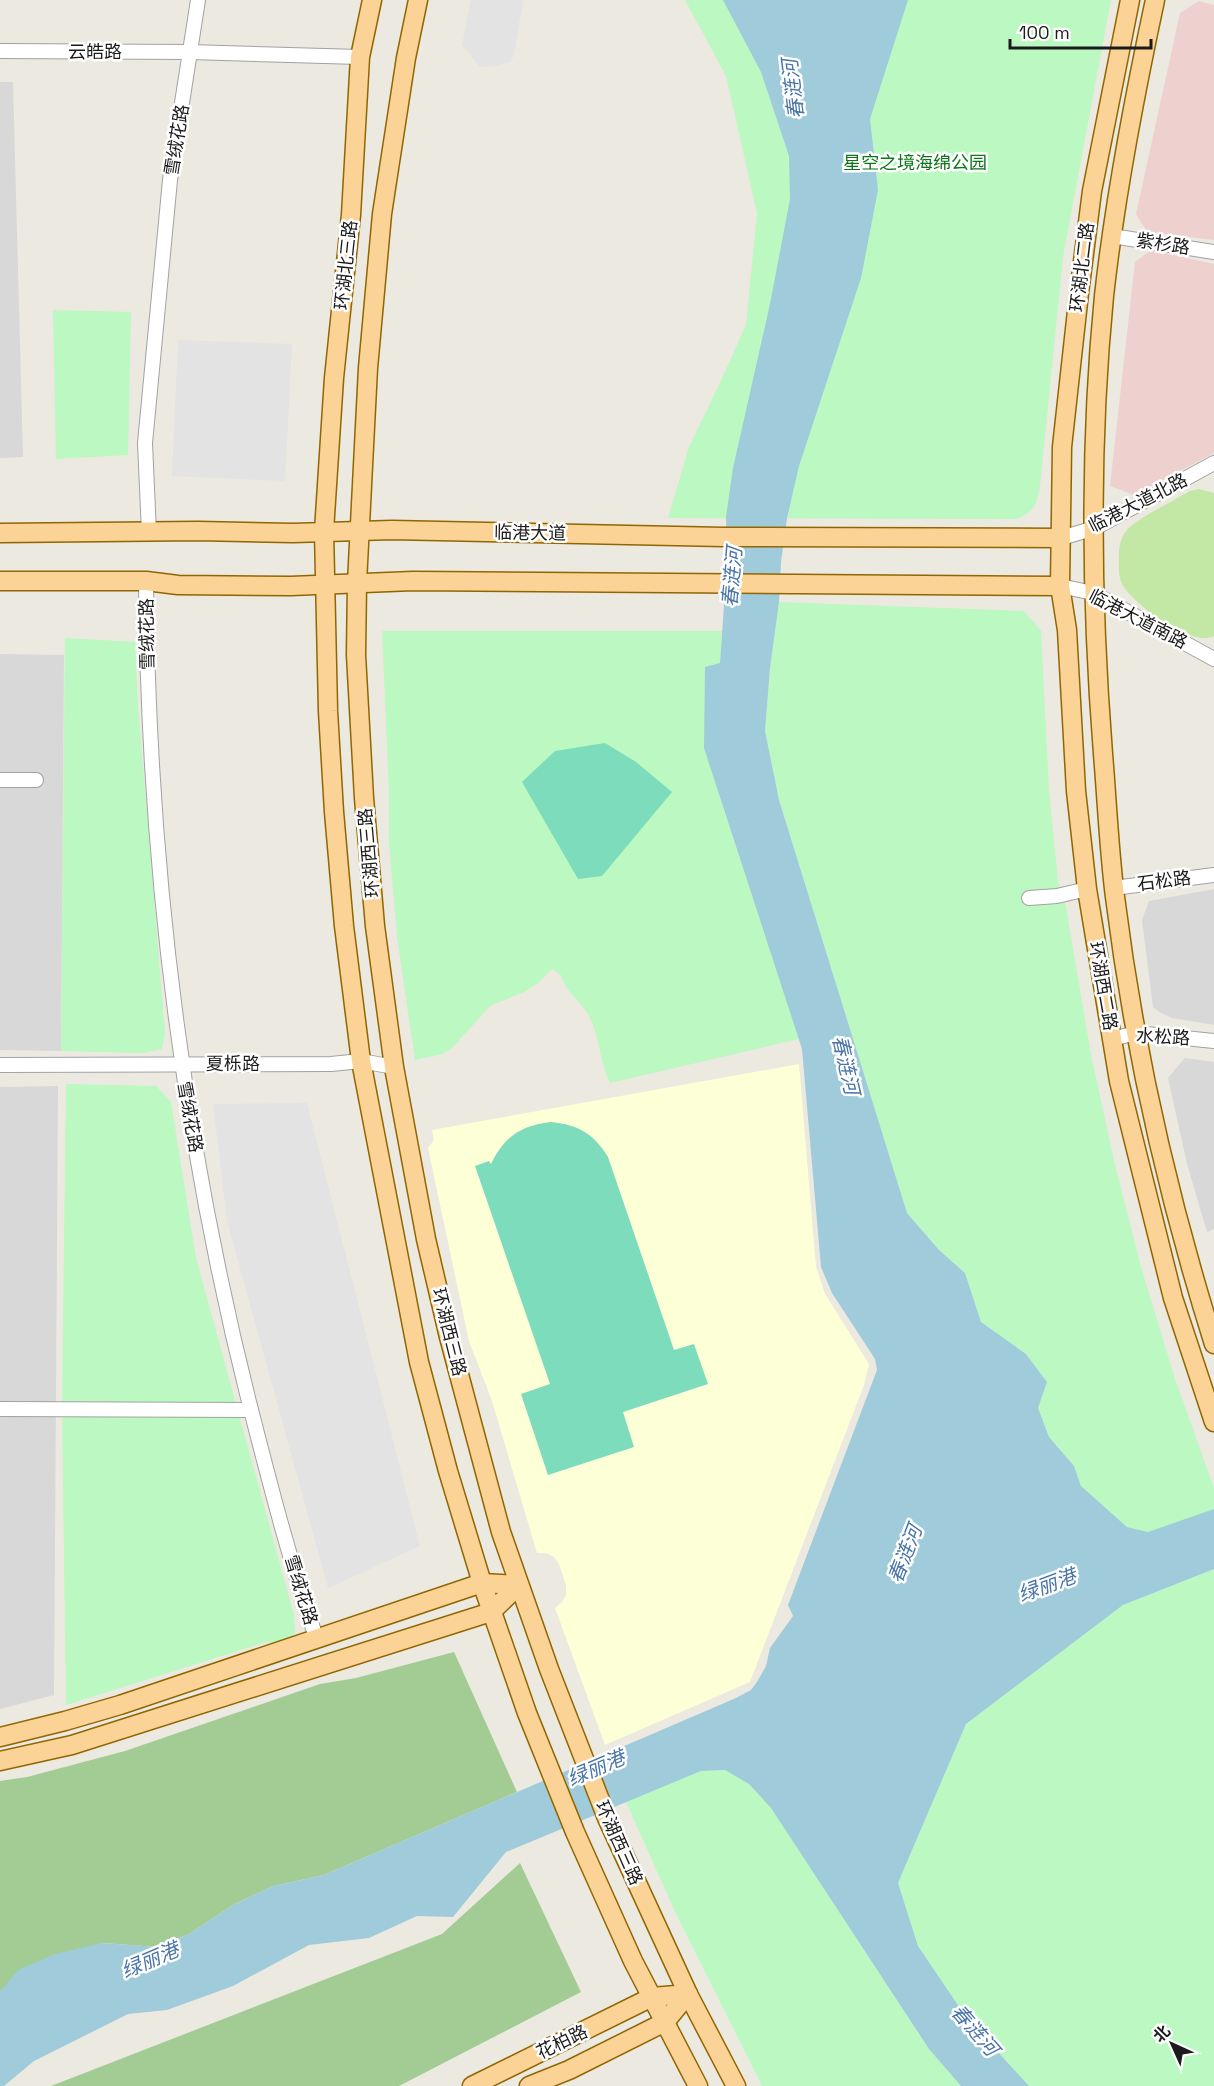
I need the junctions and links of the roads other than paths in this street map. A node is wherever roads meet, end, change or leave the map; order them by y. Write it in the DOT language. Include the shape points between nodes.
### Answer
graph roads {
  1 [pos="198,0"];
  2 [pos="372,0"];
  3 [pos="418,0"];
  4 [pos="1130,0"];
  5 [pos="1155,0"];
  6 [pos="0,51"];
  7 [pos="190,52"];
  8 [pos="360,57"];
  9 [pos="1112,236"];
  10 [pos="1214,252"];
  11 [pos="1214,463"];
  12 [pos="1095,528"];
  13 [pos="359,530"];
  14 [pos="324,531"];
  15 [pos="0,533"];
  16 [pos="149,533"];
  17 [pos="1060,538"];
  18 [pos="0,581"];
  19 [pos="146,581"];
  20 [pos="357,583"];
  21 [pos="325,584"];
  22 [pos="1060,586"];
  23 [pos="1094,593"];
  24 [pos="1214,659"];
  25 [pos="0,780"];
  26 [pos="36,780"];
  27 [pos="1214,875"];
  28 [pos="1114,888"];
  29 [pos="1086,890"];
  30 [pos="1029,898"];
  31 [pos="1136,1033"];
  32 [pos="1112,1039"];
  33 [pos="1214,1041"];
  34 [pos="361,1061"];
  35 [pos="181,1064"];
  36 [pos="0,1065"];
  37 [pos="394,1067"];
  38 [pos="1214,1344"];
  39 [pos="0,1409"];
  40 [pos="251,1410"];
  41 [pos="1214,1422"];
  42 [pos="482,1583"];
  43 [pos="519,1585"];
  44 [pos="491,1612"];
  45 [pos="317,1640"];
  46 [pos="0,1737"];
  47 [pos="0,1761"];
  48 [pos="688,1994"];
  49 [pos="651,1997"];
  50 [pos="665,2022"];
  51 [pos="472,2086"];
  52 [pos="529,2086"];
  53 [pos="698,2086"];
  54 [pos="736,2086"];
  1 -- 7 [label="street, 雪绒花路"];
  2 -- 8 [label="main road, 环湖北三路"];
  3 -- 13 [label="main road, 环湖北三路" via="382,214"];
  4 -- 17 [label="main road, 环湖北二路" via="1092,190 1062,447"];
  5 -- 9 [label="main road, 环湖北二路" via="1134,97"];
  6 -- 7 [label="street, 云皓路"];
  7 -- 8 [label="street, 云皓路"];
  7 -- 16 [label="street, 雪绒花路" via="170,180 145,443"];
  8 -- 14 [label="main road, 环湖北三路"];
  9 -- 10 [label="street, 紫杉路"];
  9 -- 12 [label="main road, 环湖北二路" via="1097,391 1092,485"];
  11 -- 12 [label="street, 临港大道北路"];
  12 -- 17 [label="street, 临港大道北路"];
  12 -- 23 [label="main road, 环湖西二路"];
  13 -- 14 [label="main road, 临港大道"];
  13 -- 17 [label="main road, 临港大道"];
  13 -- 20 [label="main road, 环湖西三路"];
  14 -- 16 [label="main road, 临港大道"];
  14 -- 21 [label="main road, 环湖西三路"];
  15 -- 16 [label="main road, 临港大道"];
  17 -- 22 [label="main road, 环湖西二路"];
  18 -- 19 [label="main road"];
  19 -- 21 [label="main road" via="178,585"];
  19 -- 35 [label="street, 雪绒花路" via="154,800"];
  20 -- 21 [label="main road"];
  20 -- 22 [label="main road"];
  20 -- 37 [label="main road, 环湖西三路" via="356,655 364,798 375,926"];
  21 -- 34 [label="main road, 环湖西三路" via="334,812"];
  22 -- 23 [label="street, 临港大道南路"];
  22 -- 29 [label="main road, 环湖西二路" via="1067,630"];
  23 -- 24 [label="street, 临港大道南路"];
  23 -- 28 [label="main road, 环湖西二路"];
  25 -- 26 [label="street"];
  27 -- 28 [label="street, 石松路"];
  28 -- 31 [label="main road, 环湖西二路"];
  29 -- 30 [label="street"];
  29 -- 32 [label="main road, 环湖西二路"];
  31 -- 32 [label="street, 水松路"];
  31 -- 33 [label="street, 水松路"];
  31 -- 38 [label="main road, 环湖西二路" via="1154,1125"];
  32 -- 41 [label="main road, 环湖西二路" via="1173,1298"];
  34 -- 35 [label="street, 夏栎路"];
  34 -- 37 [label="street, 夏栎路"];
  34 -- 42 [label="main road, 环湖西三路" via="419,1362"];
  35 -- 36 [label="street, 夏栎路"];
  35 -- 40 [label="street, 雪绒花路" via="215,1257"];
  37 -- 43 [label="main road, 环湖西三路" via="448,1337"];
  39 -- 40 [label="street"];
  40 -- 45 [label="street, 雪绒花路" via="272,1498"];
  42 -- 43 [label="main road"];
  42 -- 44 [label="main road, 环湖西三路"];
  42 -- 45 [label="main road"];
  43 -- 44 [label="main road"];
  43 -- 48 [label="main road, 环湖西三路" via="583,1760"];
  44 -- 47 [label="main road" via="72,1745"];
  44 -- 49 [label="main road, 环湖西三路" via="550,1773"];
  45 -- 46 [label="main road" via="65,1722"];
  48 -- 49 [label="main road"];
  48 -- 50 [label="main road, 花柏路"];
  48 -- 54 [label="main road, 环湖西三路"];
  49 -- 50 [label="main road, 环湖西三路"];
  49 -- 51 [label="main road, 花柏路"];
  50 -- 52 [label="main road, 花柏路"];
  50 -- 53 [label="main road, 环湖西三路"];
}
